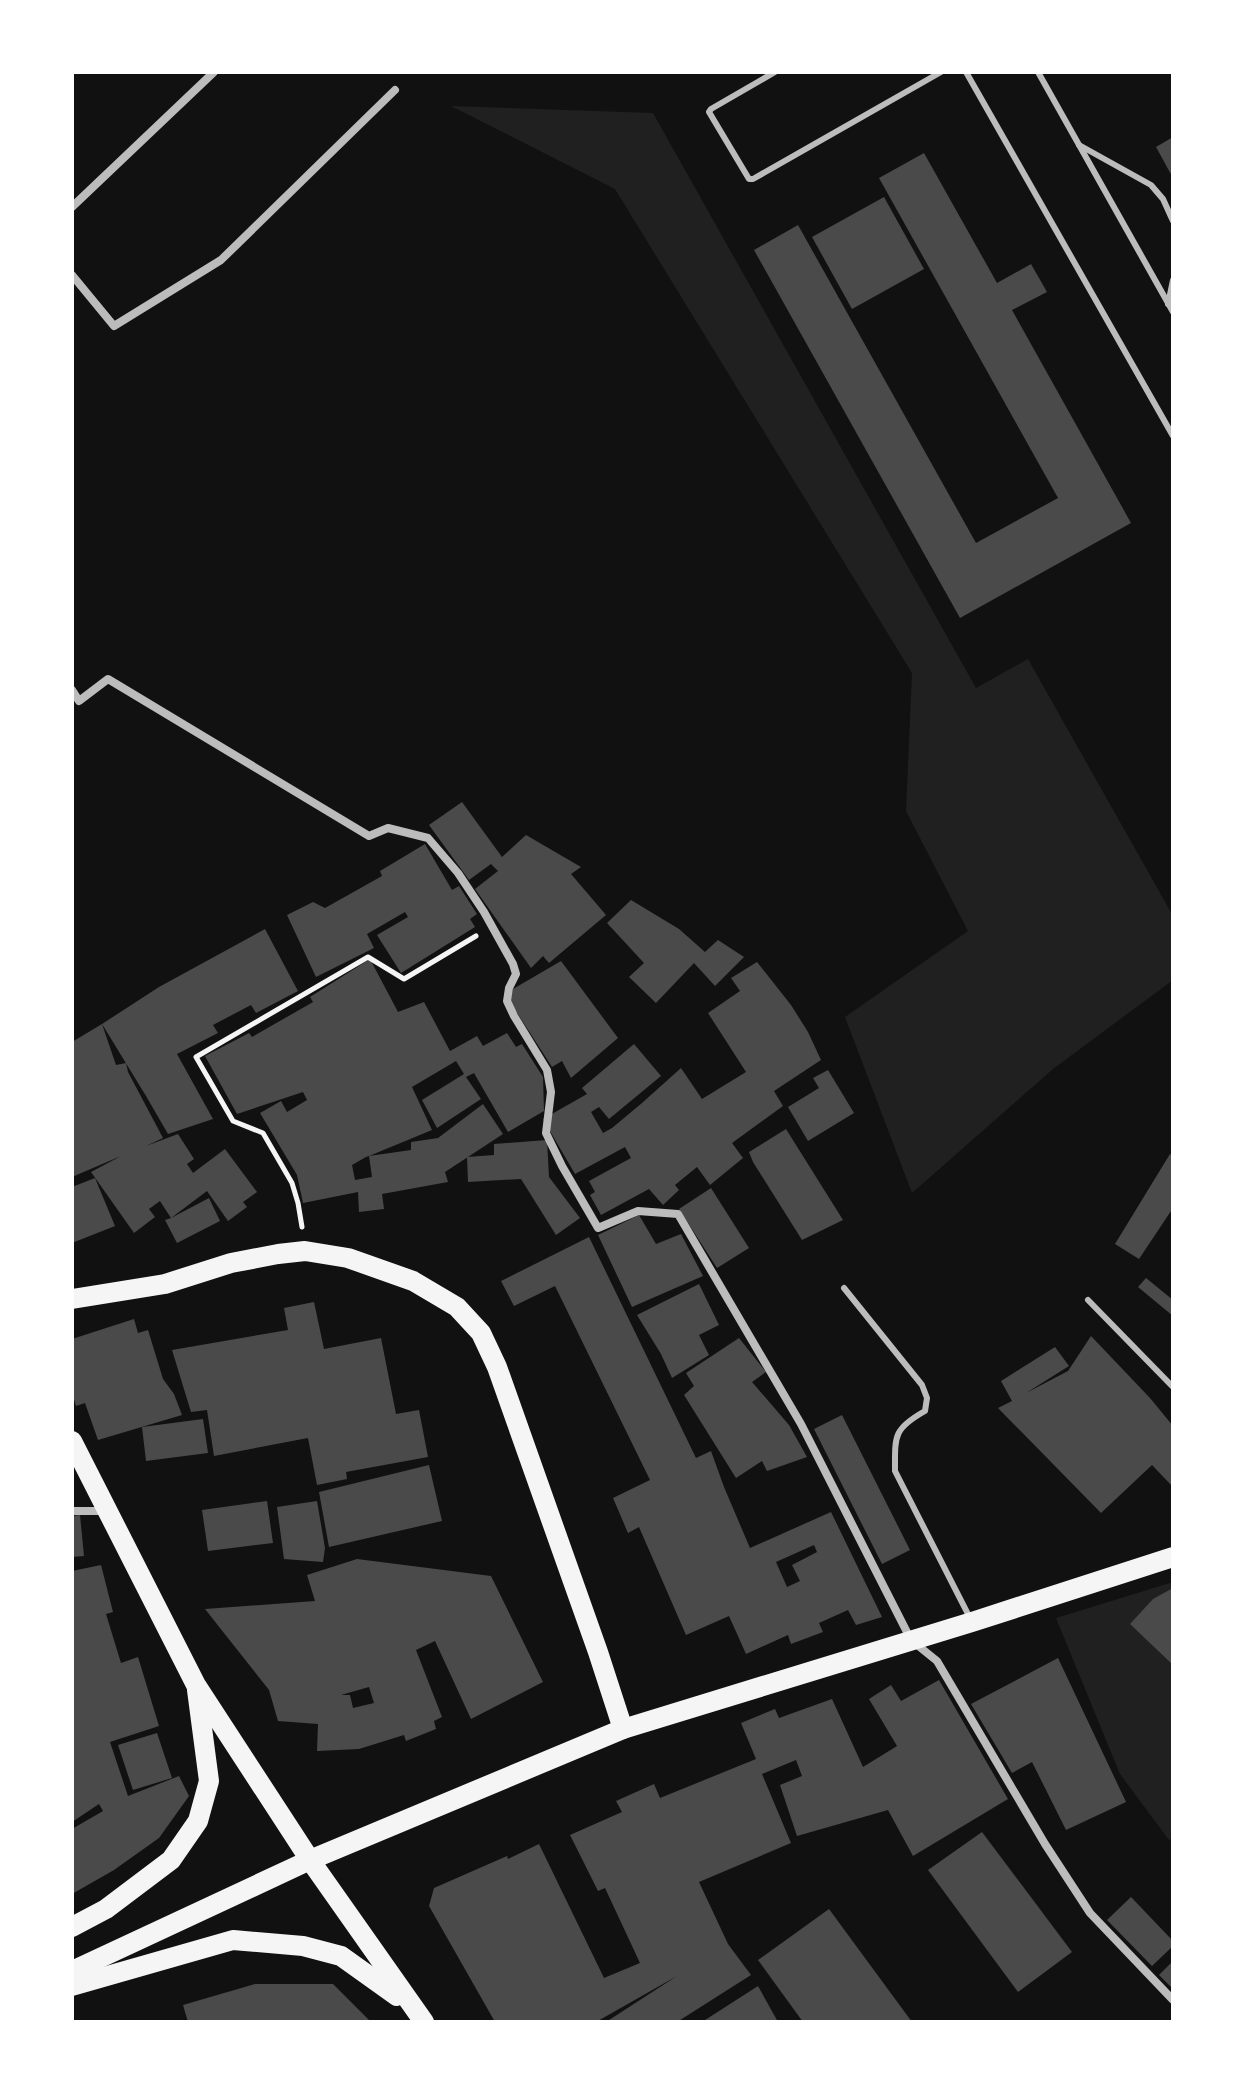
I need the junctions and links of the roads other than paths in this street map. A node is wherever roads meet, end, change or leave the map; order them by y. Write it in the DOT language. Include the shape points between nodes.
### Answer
graph roads {
  1 [pos="214,72"];
  2 [pos="775,72"];
  3 [pos="941,72"];
  4 [pos="966,72"];
  5 [pos="1038,72"];
  6 [pos="395,90"];
  7 [pos="1079,145"];
  8 [pos="72,207"];
  9 [pos="1173,221"];
  10 [pos="72,275"];
  11 [pos="1173,280"];
  12 [pos="1168,304"];
  13 [pos="1173,312"];
  14 [pos="1173,436"];
  15 [pos="72,690"];
  16 [pos="75,704"];
  17 [pos="844,1288"];
  18 [pos="72,1299"];
  19 [pos="1088,1300"];
  20 [pos="1173,1387"];
  21 [pos="72,1441"];
  22 [pos="72,1511"];
  23 [pos="108,1511"];
  24 [pos="1173,1557"];
  25 [pos="972,1622"];
  26 [pos="911,1640"];
  27 [pos="196,1685"];
  28 [pos="623,1729"];
  29 [pos="310,1860"];
  30 [pos="72,1927"];
  31 [pos="72,1971"];
  32 [pos="72,1986"];
  33 [pos="1173,2000"];
  34 [pos="410,2005"];
  35 [pos="424,2022"];
  1 -- 8 [label="street"];
  2 -- 3 [label="lane" via="709,112 749,179"];
  4 -- 14 [label="lane"];
  5 -- 7 [label="lane"];
  6 -- 10 [label="street" via="221,260 114,326"];
  7 -- 9 [label="lane" via="1151,185"];
  7 -- 12 [label="lane"];
  11 -- 12 [label="lane"];
  12 -- 13 [label="lane"];
  15 -- 16 [label="street"];
  16 -- 26 [label="street" via="108,679 369,836 388,828 428,838 458,873 516,974 507,1001 547,1070 551,1092 546,1133 598,1228 638,1211 678,1214 801,1424"];
  17 -- 25 [label="lane" via="927,1398 925,1411 903,1424 895,1444 895,1471"];
  18 -- 28 [label="main road" via="165,1284 231,1263 305,1251 348,1258 413,1281 457,1307 481,1333 503,1382"];
  19 -- 20 [label="lane"];
  21 -- 23 [label="main road"];
  22 -- 23 [label="street"];
  23 -- 27 [label="main road"];
  24 -- 25 [label="main road"];
  25 -- 26 [label="main road"];
  26 -- 28 [label="main road"];
  26 -- 33 [label="street" via="937,1661 1090,1913"];
  27 -- 29 [label="main road"];
  27 -- 30 [label="main road" via="209,1781 198,1821 171,1860 106,1909"];
  28 -- 29 [label="main road"];
  29 -- 31 [label="main road"];
  29 -- 34 [label="main road"];
  32 -- 34 [label="main road" via="233,1940 303,1946 341,1956"];
  34 -- 35 [label="main road"];
}
